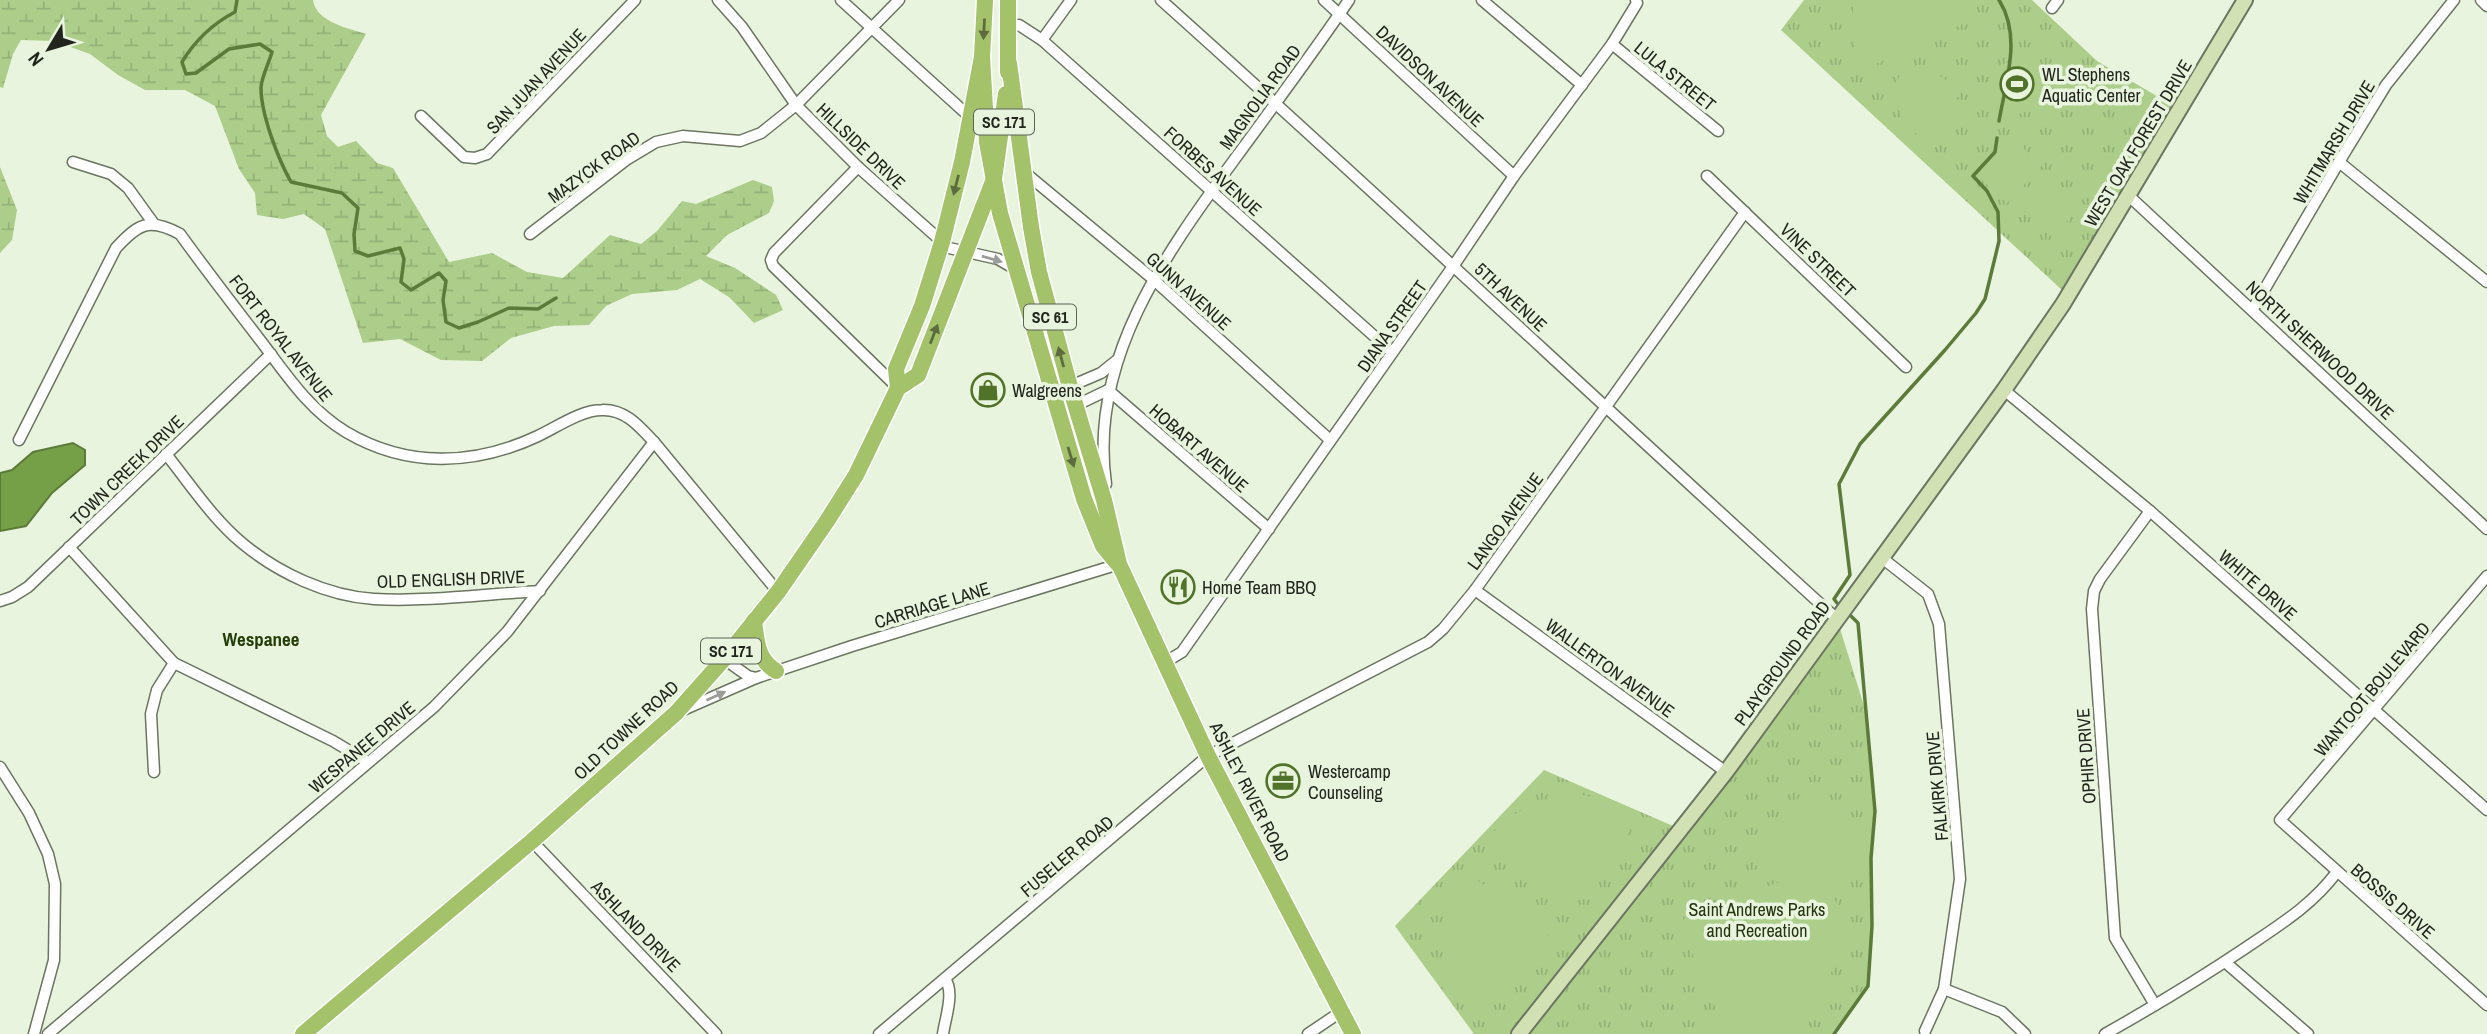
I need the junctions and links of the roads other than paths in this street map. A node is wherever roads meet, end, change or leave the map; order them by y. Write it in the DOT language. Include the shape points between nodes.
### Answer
graph roads {
  1 [pos="635,0"];
  2 [pos="718,0"];
  3 [pos="841,0"];
  4 [pos="899,0"];
  5 [pos="985,0"];
  6 [pos="1008,0"];
  7 [pos="1072,0"];
  8 [pos="1161,0"];
  9 [pos="1324,0"];
  10 [pos="1349,0"];
  11 [pos="1482,0"];
  12 [pos="1636,0"];
  13 [pos="2245,0"];
  14 [pos="2454,0"];
  15 [pos="2482,0"];
  16 [pos="2487,6"];
  17 [pos="1340,14"];
  18 [pos="1008,26"];
  19 [pos="871,29"];
  20 [pos="1042,40"];
  21 [pos="1612,44"];
  22 [pos="982,57"];
  23 [pos="1009,63"];
  24 [pos="1582,85"];
  25 [pos="1276,103"];
  26 [pos="796,106"];
  27 [pos="421,116"];
  28 [pos="971,118"];
  29 [pos="1718,131"];
  30 [pos="73,162"];
  31 [pos="2339,162"];
  32 [pos="858,167"];
  33 [pos="1023,170"];
  34 [pos="1514,176"];
  35 [pos="1707,176"];
  36 [pos="994,179"];
  37 [pos="1212,191"];
  38 [pos="2129,196"];
  39 [pos="1745,212"];
  40 [pos="154,224"];
  41 [pos="530,234"];
  42 [pos="942,243"];
  43 [pos="965,252"];
  44 [pos="1454,265"];
  45 [pos="1017,271"];
  46 [pos="1153,279"];
  47 [pos="2487,282"];
  48 [pos="2063,304"];
  49 [pos="2253,309"];
  50 [pos="1392,352"];
  51 [pos="271,354"];
  52 [pos="1117,361"];
  53 [pos="1906,367"];
  54 [pos="1070,387"];
  55 [pos="898,388"];
  56 [pos="1108,390"];
  57 [pos="2004,390"];
  58 [pos="1052,394"];
  59 [pos="1075,406"];
  60 [pos="1605,409"];
  61 [pos="1058,414"];
  62 [pos="19,440"];
  63 [pos="1330,440"];
  64 [pos="654,442"];
  65 [pos="166,454"];
  66 [pos="2150,511"];
  67 [pos="1269,529"];
  68 [pos="2487,529"];
  69 [pos="69,547"];
  70 [pos="1882,558"];
  71 [pos="1119,564"];
  72 [pos="2487,576"];
  73 [pos="1475,590"];
  74 [pos="540,591"];
  75 [pos="778,592"];
  76 [pos="0,601"];
  77 [pos="1837,619"];
  78 [pos="754,621"];
  79 [pos="724,659"];
  80 [pos="174,663"];
  81 [pos="1164,663"];
  82 [pos="776,671"];
  83 [pos="756,678"];
  84 [pos="2376,710"];
  85 [pos="676,713"];
  86 [pos="1208,756"];
  87 [pos="368,762"];
  88 [pos="0,767"];
  89 [pos="154,772"];
  90 [pos="1726,772"];
  91 [pos="2487,810"];
  92 [pos="2280,820"];
  93 [pos="532,841"];
  94 [pos="2337,872"];
  95 [pos="2225,962"];
  96 [pos="945,979"];
  97 [pos="1944,989"];
  98 [pos="2155,1005"];
  99 [pos="2487,1005"];
  100 [pos="1342,1011"];
  101 [pos="1925,1031"];
  102 [pos="34,1034"];
  103 [pos="48,1034"];
  104 [pos="303,1034"];
  105 [pos="716,1034"];
  106 [pos="879,1034"];
  107 [pos="943,1034"];
  108 [pos="1308,1034"];
  109 [pos="1353,1034"];
  110 [pos="1519,1034"];
  111 [pos="2025,1034"];
  112 [pos="2105,1034"];
  113 [pos="2308,1034"];
  1 -- 27 [label="street, SAN JUAN AVENUE" via="487,154 464,157"];
  2 -- 26 [label="street, HILLSIDE DRIVE"];
  3 -- 19 [label="street"];
  4 -- 19 [label="street, MAZYCK ROAD"];
  5 -- 22 [label="main road, SC 171, one-way"];
  6 -- 18 [label="main road, SC 171"];
  7 -- 20 [label="street"];
  8 -- 25 [label="street, 5TH AVENUE"];
  9 -- 17 [label="street, DAVIDSON AVENUE"];
  10 -- 17 [label="street, MAGNOLIA ROAD"];
  11 -- 24 [label="street"];
  12 -- 21 [label="street, DIANA STREET"];
  13 -- 38 [label="main road, WEST OAK FOREST DRIVE"];
  14 -- 31 [label="street, WHITMARSH DRIVE" via="2386,85"];
  15 -- 16 [label="street"];
  17 -- 25 [label="street, MAGNOLIA ROAD"];
  17 -- 34 [label="street, DAVIDSON AVENUE"];
  18 -- 20 [label="street, FORBES AVENUE" via="1024,27"];
  18 -- 23 [label="main road, SC 171"];
  19 -- 26 [label="street, MAZYCK ROAD"];
  19 -- 28 [label="street"];
  20 -- 37 [label="street, FORBES AVENUE"];
  21 -- 24 [label="street, DIANA STREET"];
  21 -- 29 [label="street, LULA STREET"];
  22 -- 28 [label="main road, SC 171"];
  22 -- 36 [label="main road, ASHLEY RIVER ROAD / SC 61"];
  23 -- 33 [label="main road, ASHLEY RIVER ROAD / SC 61"];
  23 -- 36 [label="main road, SC 171"];
  24 -- 34 [label="street, DIANA STREET"];
  25 -- 37 [label="street, MAGNOLIA ROAD"];
  25 -- 44 [label="street, 5TH AVENUE"];
  26 -- 32 [label="street, HILLSIDE DRIVE"];
  26 -- 41 [label="street, MAZYCK ROAD" via="761,133 740,141 683,136 656,142"];
  28 -- 42 [label="main road, SC 171, one-way"];
  30 -- 40 [label="street" via="111,174 128,188"];
  31 -- 47 [label="street"];
  31 -- 49 [label="street, WHITMARSH DRIVE"];
  32 -- 42 [label="street, HILLSIDE DRIVE"];
  32 -- 55 [label="street" via="771,260 773,267"];
  33 -- 46 [label="street, GUNN AVENUE"];
  54 -- 33 [label="main road, ASHLEY RIVER ROAD / SC 61, one-way" via="1039,272"];
  34 -- 44 [label="street, DIANA STREET"];
  35 -- 39 [label="street, VINE STREET"];
  36 -- 43 [label="main road, SC 171"];
  36 -- 45 [label="main road, ASHLEY RIVER ROAD / SC 61"];
  37 -- 46 [label="street, MAGNOLIA ROAD"];
  37 -- 50 [label="street, FORBES AVENUE"];
  38 -- 48 [label="main road, WEST OAK FOREST DRIVE"];
  38 -- 49 [label="street, NORTH SHERWOOD DRIVE"];
  39 -- 53 [label="street, VINE STREET"];
  39 -- 60 [label="street, LANGO AVENUE"];
  40 -- 51 [label="street, FORT ROYAL AVENUE" via="180,234"];
  40 -- 62 [label="street" via="142,225 116,248"];
  42 -- 43 [label="street, HILLSIDE DRIVE"];
  42 -- 55 [label="main road, SC 171" via="896,369"];
  43 -- 45 [label="street, HILLSIDE DRIVE, one-way" via="998,259"];
  55 -- 43 [label="main road, SC 171, one-way" via="918,375"];
  44 -- 50 [label="street, DIANA STREET"];
  44 -- 60 [label="street, 5TH AVENUE"];
  45 -- 58 [label="main road, ASHLEY RIVER ROAD / SC 61"];
  46 -- 52 [label="street, MAGNOLIA ROAD"];
  46 -- 63 [label="street, GUNN AVENUE"];
  48 -- 57 [label="main road, PLAYGROUND ROAD"];
  49 -- 68 [label="street, NORTH SHERWOOD DRIVE"];
  50 -- 63 [label="street, DIANA STREET"];
  51 -- 64 [label="street, FORT ROYAL AVENUE" via="309,405 328,421 380,449 414,458 451,460 487,454 600,410 632,419"];
  51 -- 65 [label="street, TOWN CREEK DRIVE"];
  52 -- 54 [label="street"];
  52 -- 56 [label="street, MAGNOLIA ROAD"];
  54 -- 58 [label="street"];
  54 -- 59 [label="main road, ASHLEY RIVER ROAD / SC 61"];
  55 -- 75 [label="main road, OLD TOWNE ROAD / SC 171" via="856,475"];
  56 -- 59 [label="street"];
  56 -- 67 [label="street, HOBART AVENUE"];
  56 -- 71 [label="street, MAGNOLIA ROAD" via="1104,475"];
  57 -- 66 [label="street, WHITE DRIVE"];
  57 -- 70 [label="main road, PLAYGROUND ROAD"];
  58 -- 61 [label="main road, ASHLEY RIVER ROAD / SC 61"];
  59 -- 61 [label="street"];
  59 -- 71 [label="main road, ASHLEY RIVER ROAD / SC 61"];
  60 -- 73 [label="street, LANGO AVENUE"];
  60 -- 77 [label="street, 5TH AVENUE"];
  61 -- 71 [label="main road, ASHLEY RIVER ROAD / SC 61, one-way" via="1102,546"];
  63 -- 67 [label="street, DIANA STREET"];
  64 -- 74 [label="street, WESPANEE DRIVE"];
  64 -- 75 [label="street, FORT ROYAL AVENUE"];
  65 -- 69 [label="street, TOWN CREEK DRIVE"];
  65 -- 74 [label="street, OLD ENGLISH DRIVE" via="242,543 273,565 326,589 372,599"];
  66 -- 84 [label="street, WHITE DRIVE"];
  66 -- 98 [label="street, OPHIR DRIVE" via="2100,579 2092,608 2115,938"];
  67 -- 81 [label="street, DIANA STREET" via="1182,652"];
  69 -- 76 [label="street, TOWN CREEK DRIVE" via="27,587"];
  69 -- 80 [label="street"];
  70 -- 77 [label="main road, PLAYGROUND ROAD"];
  70 -- 97 [label="street, FALKIRK DRIVE" via="1928,594 1939,624 1960,878"];
  71 -- 81 [label="main road, ASHLEY RIVER ROAD / SC 61"];
  71 -- 82 [label="street, CARRIAGE LANE"];
  72 -- 84 [label="street, WANTOOT BOULEVARD"];
  73 -- 86 [label="street, LANGO AVENUE" via="1429,642"];
  73 -- 90 [label="street, WALLERTON AVENUE"];
  74 -- 87 [label="street, WESPANEE DRIVE" via="434,707"];
  75 -- 78 [label="main road, OLD TOWNE ROAD / SC 171"];
  77 -- 90 [label="main road, PLAYGROUND ROAD"];
  78 -- 79 [label="main road, OLD TOWNE ROAD / SC 171"];
  78 -- 82 [label="main road" via="758,651 764,664"];
  79 -- 83 [label="street"];
  79 -- 85 [label="main road, OLD TOWNE ROAD / SC 171"];
  80 -- 87 [label="street"];
  80 -- 89 [label="street" via="151,714"];
  81 -- 86 [label="main road, ASHLEY RIVER ROAD / SC 61"];
  82 -- 83 [label="street, CARRIAGE LANE"];
  85 -- 83 [label="street, CARRIAGE LANE, one-way"];
  84 -- 91 [label="street, WHITE DRIVE"];
  84 -- 92 [label="street, WANTOOT BOULEVARD"];
  85 -- 93 [label="main road, OLD TOWNE ROAD / SC 171"];
  86 -- 96 [label="street, FUSELER ROAD"];
  86 -- 100 [label="main road, ASHLEY RIVER ROAD / SC 61"];
  87 -- 103 [label="street, WESPANEE DRIVE"];
  88 -- 102 [label="street" via="29,813 48,854 55,884 54,960"];
  90 -- 110 [label="main road, PLAYGROUND ROAD"];
  92 -- 94 [label="street, BOSSIS DRIVE"];
  93 -- 104 [label="main road, OLD TOWNE ROAD / SC 171"];
  93 -- 105 [label="street, ASHLAND DRIVE"];
  94 -- 95 [label="street" via="2299,912"];
  94 -- 99 [label="street, BOSSIS DRIVE"];
  95 -- 98 [label="street"];
  95 -- 113 [label="street"];
  96 -- 106 [label="street, FUSELER ROAD"];
  96 -- 107 [label="street" via="949,993"];
  97 -- 101 [label="street, FALKIRK DRIVE"];
  97 -- 111 [label="street" via="2002,1012"];
  98 -- 112 [label="street"];
  100 -- 108 [label="street"];
  100 -- 109 [label="main road, ASHLEY RIVER ROAD / SC 61"];
}
